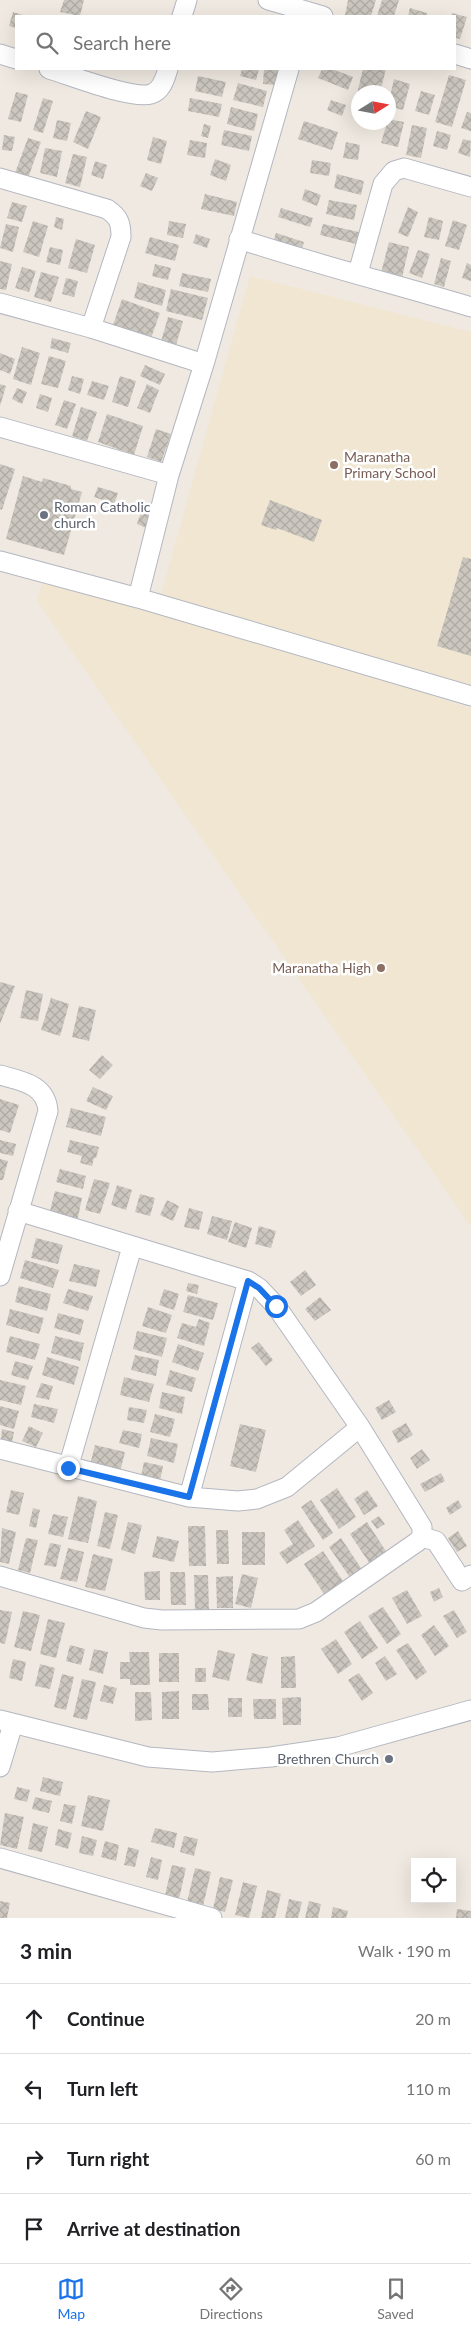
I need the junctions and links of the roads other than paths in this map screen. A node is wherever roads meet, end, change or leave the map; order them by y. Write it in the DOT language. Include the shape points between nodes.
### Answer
graph roads {
  1 [pos="187,0"];
  2 [pos="268,0"];
  3 [pos="182,15"];
  4 [pos="311,15"];
  5 [pos="0,54"];
  6 [pos="456,54"];
  7 [pos="15,59"];
  8 [pos="471,59"];
  9 [pos="51,70"];
  10 [pos="168,70"];
  11 [pos="289,70"];
  12 [pos="0,178"];
  13 [pos="471,187"];
  14 [pos="239,239"];
  15 [pos="358,273"];
  16 [pos="0,303"];
  17 [pos="471,307"];
  18 [pos="91,328"];
  19 [pos="204,364"];
  20 [pos="0,427"];
  21 [pos="169,475"];
  22 [pos="0,561"];
  23 [pos="138,598"];
  24 [pos="471,696"];
  25 [pos="0,1075"];
  26 [pos="18,1211"];
  27 [pos="132,1247"];
  28 [pos="0,1276"];
  29 [pos="248,1281"];
  30 [pos="360,1428"];
  31 [pos="0,1449"];
  32 [pos="68,1468"];
  33 [pos="189,1497"];
  34 [pos="422,1537"];
  35 [pos="471,1575"];
  36 [pos="0,1576"];
  37 [pos="471,1710"];
  38 [pos="6,1722"];
  39 [pos="0,1767"];
  40 [pos="0,1858"];
  41 [pos="212,1918"];
  1 -- 3 [label="street"];
  2 -- 4 [label="street"];
  5 -- 7 [label="street"];
  6 -- 8 [label="street"];
  9 -- 10 [label="street" via="140,94 159,90"];
  11 -- 14 [label="street"];
  12 -- 18 [label="street" via="108,209 121,223 121,237"];
  13 -- 15 [label="street" via="404,168 394,171 383,184"];
  14 -- 15 [label="street"];
  14 -- 19 [label="street"];
  15 -- 17 [label="street"];
  16 -- 18 [label="street"];
  18 -- 19 [label="street"];
  19 -- 21 [label="street"];
  20 -- 21 [label="street"];
  21 -- 23 [label="street"];
  22 -- 23 [label="street"];
  23 -- 24 [label="street"];
  25 -- 26 [label="street" via="36,1086 47,1102 48,1110"];
  26 -- 27 [label="street"];
  26 -- 28 [label="street"];
  27 -- 29 [label="street"];
  27 -- 32 [label="street"];
  29 -- 30 [label="street" via="276,1306"];
  29 -- 33 [label="street"];
  30 -- 33 [label="street" via="287,1487 273,1494 238,1501"];
  30 -- 34 [label="street" via="422,1527"];
  31 -- 32 [label="street"];
  32 -- 33 [label="street"];
  34 -- 35 [label="street" via="436,1541 462,1581"];
  34 -- 36 [label="street" via="316,1612 291,1621 144,1618"];
  37 -- 38 [label="street" via="338,1747 212,1762 148,1758"];
  38 -- 39 [label="street"];
  40 -- 41 [label="street"];
}
